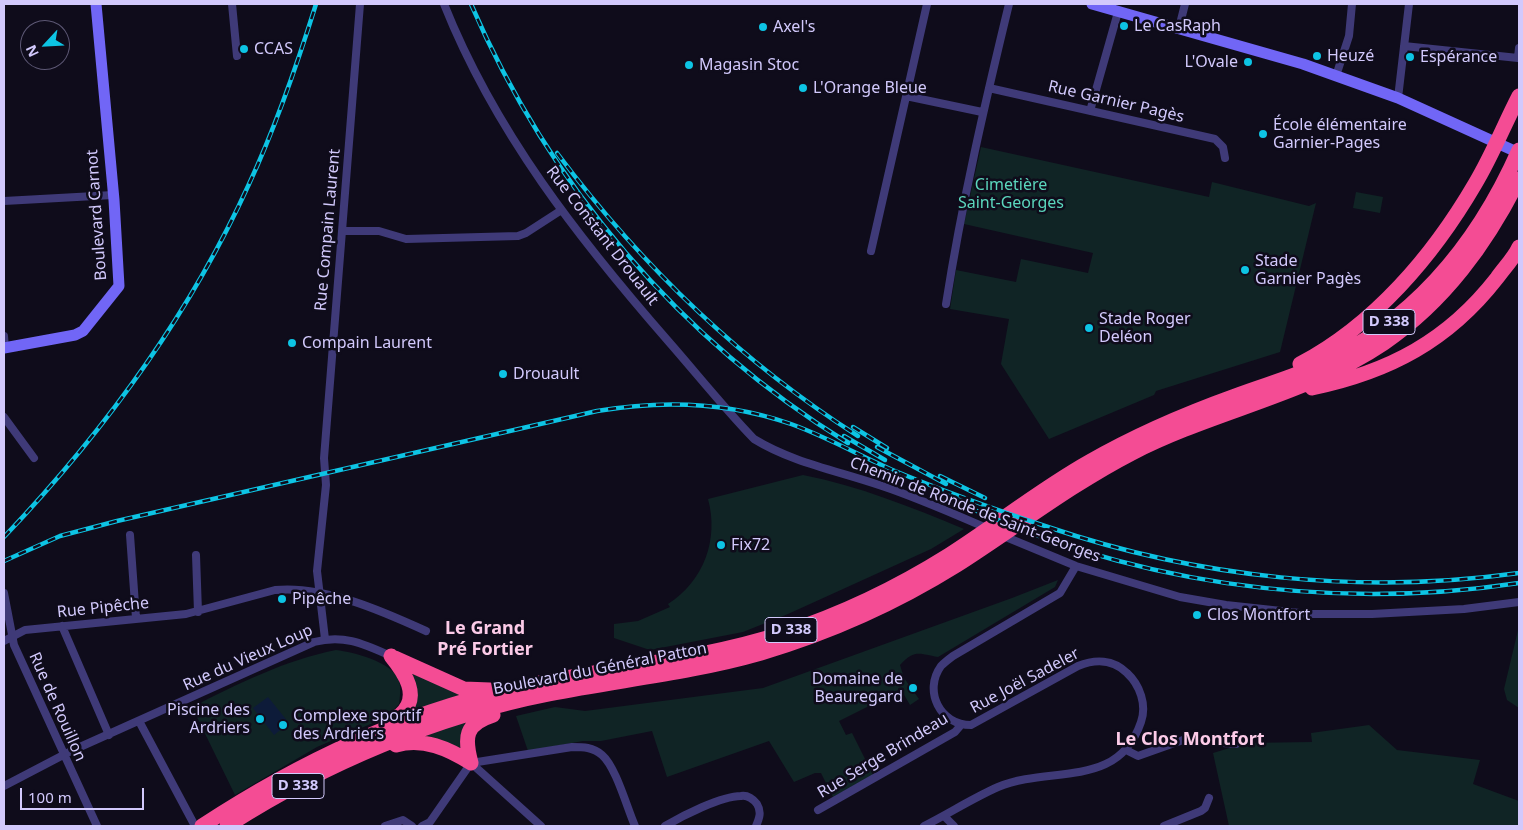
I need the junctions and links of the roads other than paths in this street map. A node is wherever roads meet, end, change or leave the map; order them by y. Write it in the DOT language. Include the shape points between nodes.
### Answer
graph roads {
  1 [pos="96,4"];
  2 [pos="232,4"];
  3 [pos="360,4"];
  4 [pos="444,4"];
  5 [pos="927,4"];
  6 [pos="1009,4"];
  7 [pos="1092,4"];
  8 [pos="1185,4"];
  9 [pos="1352,4"];
  10 [pos="1409,4"];
  11 [pos="1111,8"];
  12 [pos="1179,28"];
  13 [pos="1404,46"];
  14 [pos="1519,48"];
  15 [pos="237,56"];
  16 [pos="1336,76"];
  17 [pos="989,88"];
  18 [pos="906,96"];
  19 [pos="1519,96"];
  20 [pos="1398,98"];
  21 [pos="1090,110"];
  22 [pos="982,112"];
  23 [pos="1495,142"];
  24 [pos="1519,152"];
  25 [pos="1225,158"];
  26 [pos="1519,179"];
  27 [pos="113,195"];
  28 [pos="1503,198"];
  29 [pos="4,201"];
  30 [pos="560,211"];
  31 [pos="343,231"];
  32 [pos="1519,247"];
  33 [pos="871,251"];
  34 [pos="946,304"];
  35 [pos="4,336"];
  36 [pos="5,348"];
  37 [pos="1238,394"];
  38 [pos="1274,396"];
  39 [pos="4,417"];
  40 [pos="754,439"];
  41 [pos="34,458"];
  42 [pos="1041,501"];
  43 [pos="130,535"];
  44 [pos="196,555"];
  45 [pos="951,561"];
  46 [pos="1076,566"];
  47 [pos="4,593"];
  48 [pos="320,593"];
  49 [pos="1519,602"];
  50 [pos="198,612"];
  51 [pos="136,618"];
  52 [pos="62,626"];
  53 [pos="4,628"];
  54 [pos="426,631"];
  55 [pos="12,635"];
  56 [pos="325,639"];
  57 [pos="4,641"];
  58 [pos="391,656"];
  59 [pos="504,690"];
  60 [pos="548,694"];
  61 [pos="139,721"];
  62 [pos="961,725"];
  63 [pos="109,734"];
  64 [pos="1236,744"];
  65 [pos="354,750"];
  66 [pos="1126,750"];
  67 [pos="64,755"];
  68 [pos="471,763"];
  69 [pos="4,786"];
  70 [pos="1209,798"];
  71 [pos="818,810"];
  72 [pos="944,816"];
  73 [pos="202,825"];
  74 [pos="97,826"];
  75 [pos="228,826"];
  76 [pos="385,826"];
  77 [pos="412,826"];
  78 [pos="422,826"];
  79 [pos="541,826"];
  80 [pos="635,826"];
  81 [pos="666,826"];
  82 [pos="756,826"];
  83 [pos="924,826"];
  84 [pos="954,826"];
  85 [pos="1164,826"];
  1 -- 27 [label="main road, Boulevard Carnot"];
  2 -- 15 [label="street"];
  3 -- 31 [label="street, Rue Compain Laurent"];
  4 -- 30 [label="street, Rue Constant Drouault" via="492,105"];
  5 -- 18 [label="street"];
  6 -- 17 [label="street"];
  7 -- 11 [label="main road"];
  8 -- 12 [label="street"];
  9 -- 16 [label="street" via="1349,36"];
  10 -- 13 [label="street"];
  11 -- 12 [label="main road"];
  11 -- 21 [label="street"];
  12 -- 16 [label="main road"];
  13 -- 14 [label="street" via="1518,58"];
  13 -- 20 [label="street"];
  16 -- 20 [label="main road"];
  17 -- 21 [label="street, Rue Garnier Pagès"];
  17 -- 22 [label="street"];
  18 -- 22 [label="street"];
  18 -- 33 [label="street"];
  19 -- 23 [label="highway"];
  20 -- 23 [label="main road"];
  21 -- 25 [label="street, Rue Garnier Pagès" via="1215,139 1223,147"];
  22 -- 34 [label="street"];
  23 -- 24 [label="main road"];
  23 -- 37 [label="highway, D 338" via="1476,182 1448,226 1416,268 1380,305 1320,353"];
  24 -- 28 [label="highway, D 338"];
  26 -- 28 [label="highway, D 338"];
  27 -- 29 [label="street"];
  27 -- 36 [label="main road, Boulevard Carnot" via="119,286 83,331"];
  28 -- 37 [label="highway, D 338" via="1458,257 1376,332 1322,364"];
  28 -- 38 [label="highway, D 338" via="1486,240 1427,308 1355,361"];
  30 -- 31 [label="street" via="518,236 406,239 379,232"];
  30 -- 40 [label="street, Rue Constant Drouault" via="617,283"];
  31 -- 48 [label="street, Rue Compain Laurent" via="324,458 326,486 317,571"];
  32 -- 38 [label="highway, D 338" via="1484,295 1444,333 1420,350 1344,382"];
  35 -- 36 [label="street"];
  37 -- 42 [label="highway, D 338" via="1127,441 1085,464"];
  38 -- 42 [label="highway, D 338" via="1133,452"];
  39 -- 41 [label="street"];
  40 -- 46 [label="street, Chemin de Ronde de Saint-Georges" via="797,460 883,486"];
  42 -- 45 [label="highway, D 338"];
  43 -- 51 [label="street"];
  44 -- 50 [label="street"];
  45 -- 59 [label="highway, Boulevard du Général Patton / D 338" via="850,608 784,633 707,653"];
  45 -- 60 [label="highway, Boulevard du Général Patton / D 338" via="904,595 855,618 761,653 679,672"];
  46 -- 49 [label="street, Chemin de Ronde de Saint-Georges" via="1180,597 1309,614 1464,609"];
  46 -- 62 [label="street, Rue Joël Sadeler" via="1060,593 953,656 941,667 936,682 937,703 941,713"];
  47 -- 55 [label="street"];
  48 -- 50 [label="street, Rue Pipêche" via="275,590"];
  48 -- 54 [label="street, Rue Pipêche" via="393,616"];
  48 -- 56 [label="street"];
  50 -- 51 [label="street, Rue Pipêche"];
  51 -- 52 [label="street, Rue Pipêche"];
  52 -- 55 [label="street, Rue Pipêche" via="25,630"];
  52 -- 63 [label="street"];
  53 -- 55 [label="street, Rue de Rouillon"];
  55 -- 57 [label="street"];
  55 -- 67 [label="street, Rue de Rouillon"];
  56 -- 58 [label="street, Rue du Vieux Loup" via="355,640"];
  56 -- 61 [label="street, Rue du Vieux Loup"];
  58 -- 59 [label="highway, D 338" via="464,689"];
  58 -- 65 [label="highway, D 338" via="410,684 406,708"];
  59 -- 65 [label="highway, Boulevard du Général Patton / D 338" via="442,708"];
  60 -- 65 [label="highway, Boulevard du Général Patton / D 338"];
  60 -- 68 [label="highway" via="534,705 492,715 475,723 467,735 466,744"];
  61 -- 63 [label="street, Rue du Vieux Loup"];
  61 -- 73 [label="street"];
  62 -- 66 [label="street, Rue Joël Sadeler" via="983,720 1078,666 1090,661 1103,661 1127,672 1142,699 1142,718"];
  62 -- 71 [label="street, Rue Serge Brindeau" via="955,732"];
  63 -- 67 [label="street, Rue du Vieux Loup"];
  64 -- 66 [label="street" via="1183,740 1138,756"];
  65 -- 68 [label="highway" via="403,743 432,744 452,750"];
  65 -- 73 [label="highway, Boulevard du Général Patton / D 338" via="267,786"];
  65 -- 75 [label="highway, Boulevard du Général Patton / D 338"];
  66 -- 72 [label="street, Rue Joël Sadeler" via="1100,768 998,788"];
  67 -- 69 [label="street, Rue du Vieux Loup"];
  67 -- 74 [label="street, Rue de Rouillon"];
  68 -- 78 [label="street" via="430,822"];
  68 -- 79 [label="street"];
  68 -- 80 [label="street" via="572,747 589,748 602,755 610,766"];
  70 -- 85 [label="street" via="1201,811"];
  72 -- 83 [label="street, Rue Joël Sadeler"];
  72 -- 84 [label="street"];
  76 -- 77 [label="street" via="403,820"];
  81 -- 82 [label="street" via="688,813 741,796 752,800 760,809"];
}
